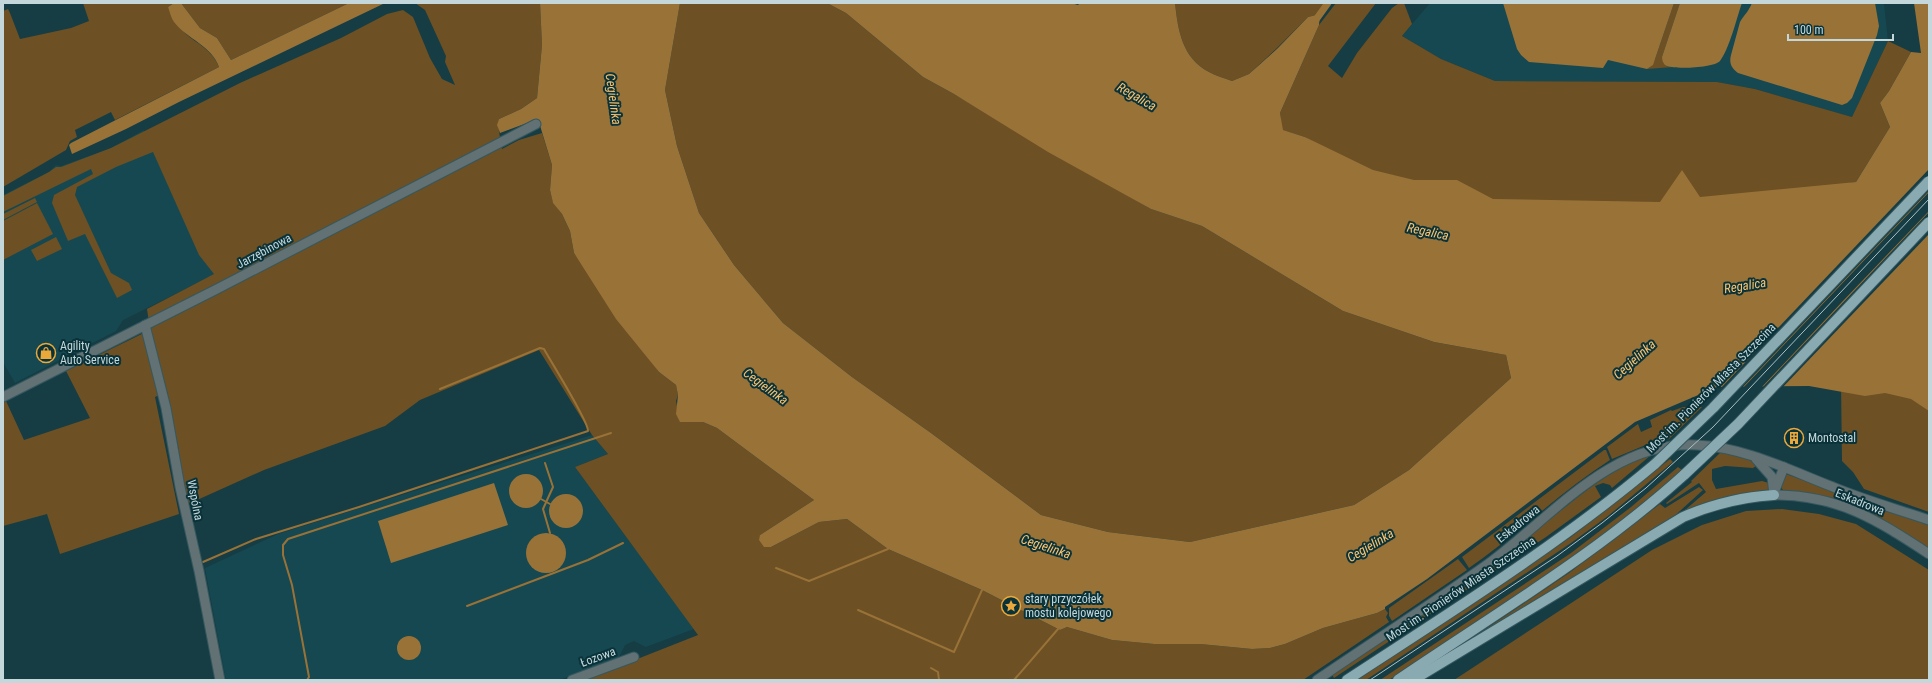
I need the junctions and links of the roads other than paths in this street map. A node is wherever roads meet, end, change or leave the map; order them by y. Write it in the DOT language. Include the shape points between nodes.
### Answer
graph roads {
  1 [pos="536,124"];
  2 [pos="1929,181"];
  3 [pos="1929,222"];
  4 [pos="145,325"];
  5 [pos="3,397"];
  6 [pos="1753,456"];
  7 [pos="1784,467"];
  8 [pos="1774,495"];
  9 [pos="1929,520"];
  10 [pos="1929,554"];
  11 [pos="634,657"];
  12 [pos="220,680"];
  13 [pos="572,680"];
  14 [pos="1317,680"];
  15 [pos="1347,680"];
  16 [pos="1398,680"];
  17 [pos="1413,680"];
  1 -- 4 [label="street, Jarzębinowa"];
  2 -- 15 [label="main road, Most im. Pionierów Miasta Szczecina, bridge" via="1713,408 1655,464 1604,506 1542,550"];
  3 -- 16 [label="main road, bridge" via="1738,424 1685,474 1594,548"];
  4 -- 5 [label="street, Jarzębinowa"];
  4 -- 12 [label="street, Wspólna" via="166,408 181,494"];
  6 -- 7 [label="street, Eskadrowa"];
  6 -- 8 [label="street" via="1770,474"];
  6 -- 14 [label="street, Eskadrowa" via="1717,448 1683,445 1648,452 1617,465 1596,478 1492,561"];
  7 -- 8 [label="street"];
  7 -- 9 [label="street, Eskadrowa" via="1851,494"];
  8 -- 10 [label="street, Eskadrowa" via="1814,498 1853,509 1878,521"];
  8 -- 17 [label="main road" via="1730,500 1683,517"];
  11 -- 13 [label="street, Łozowa"];
}
